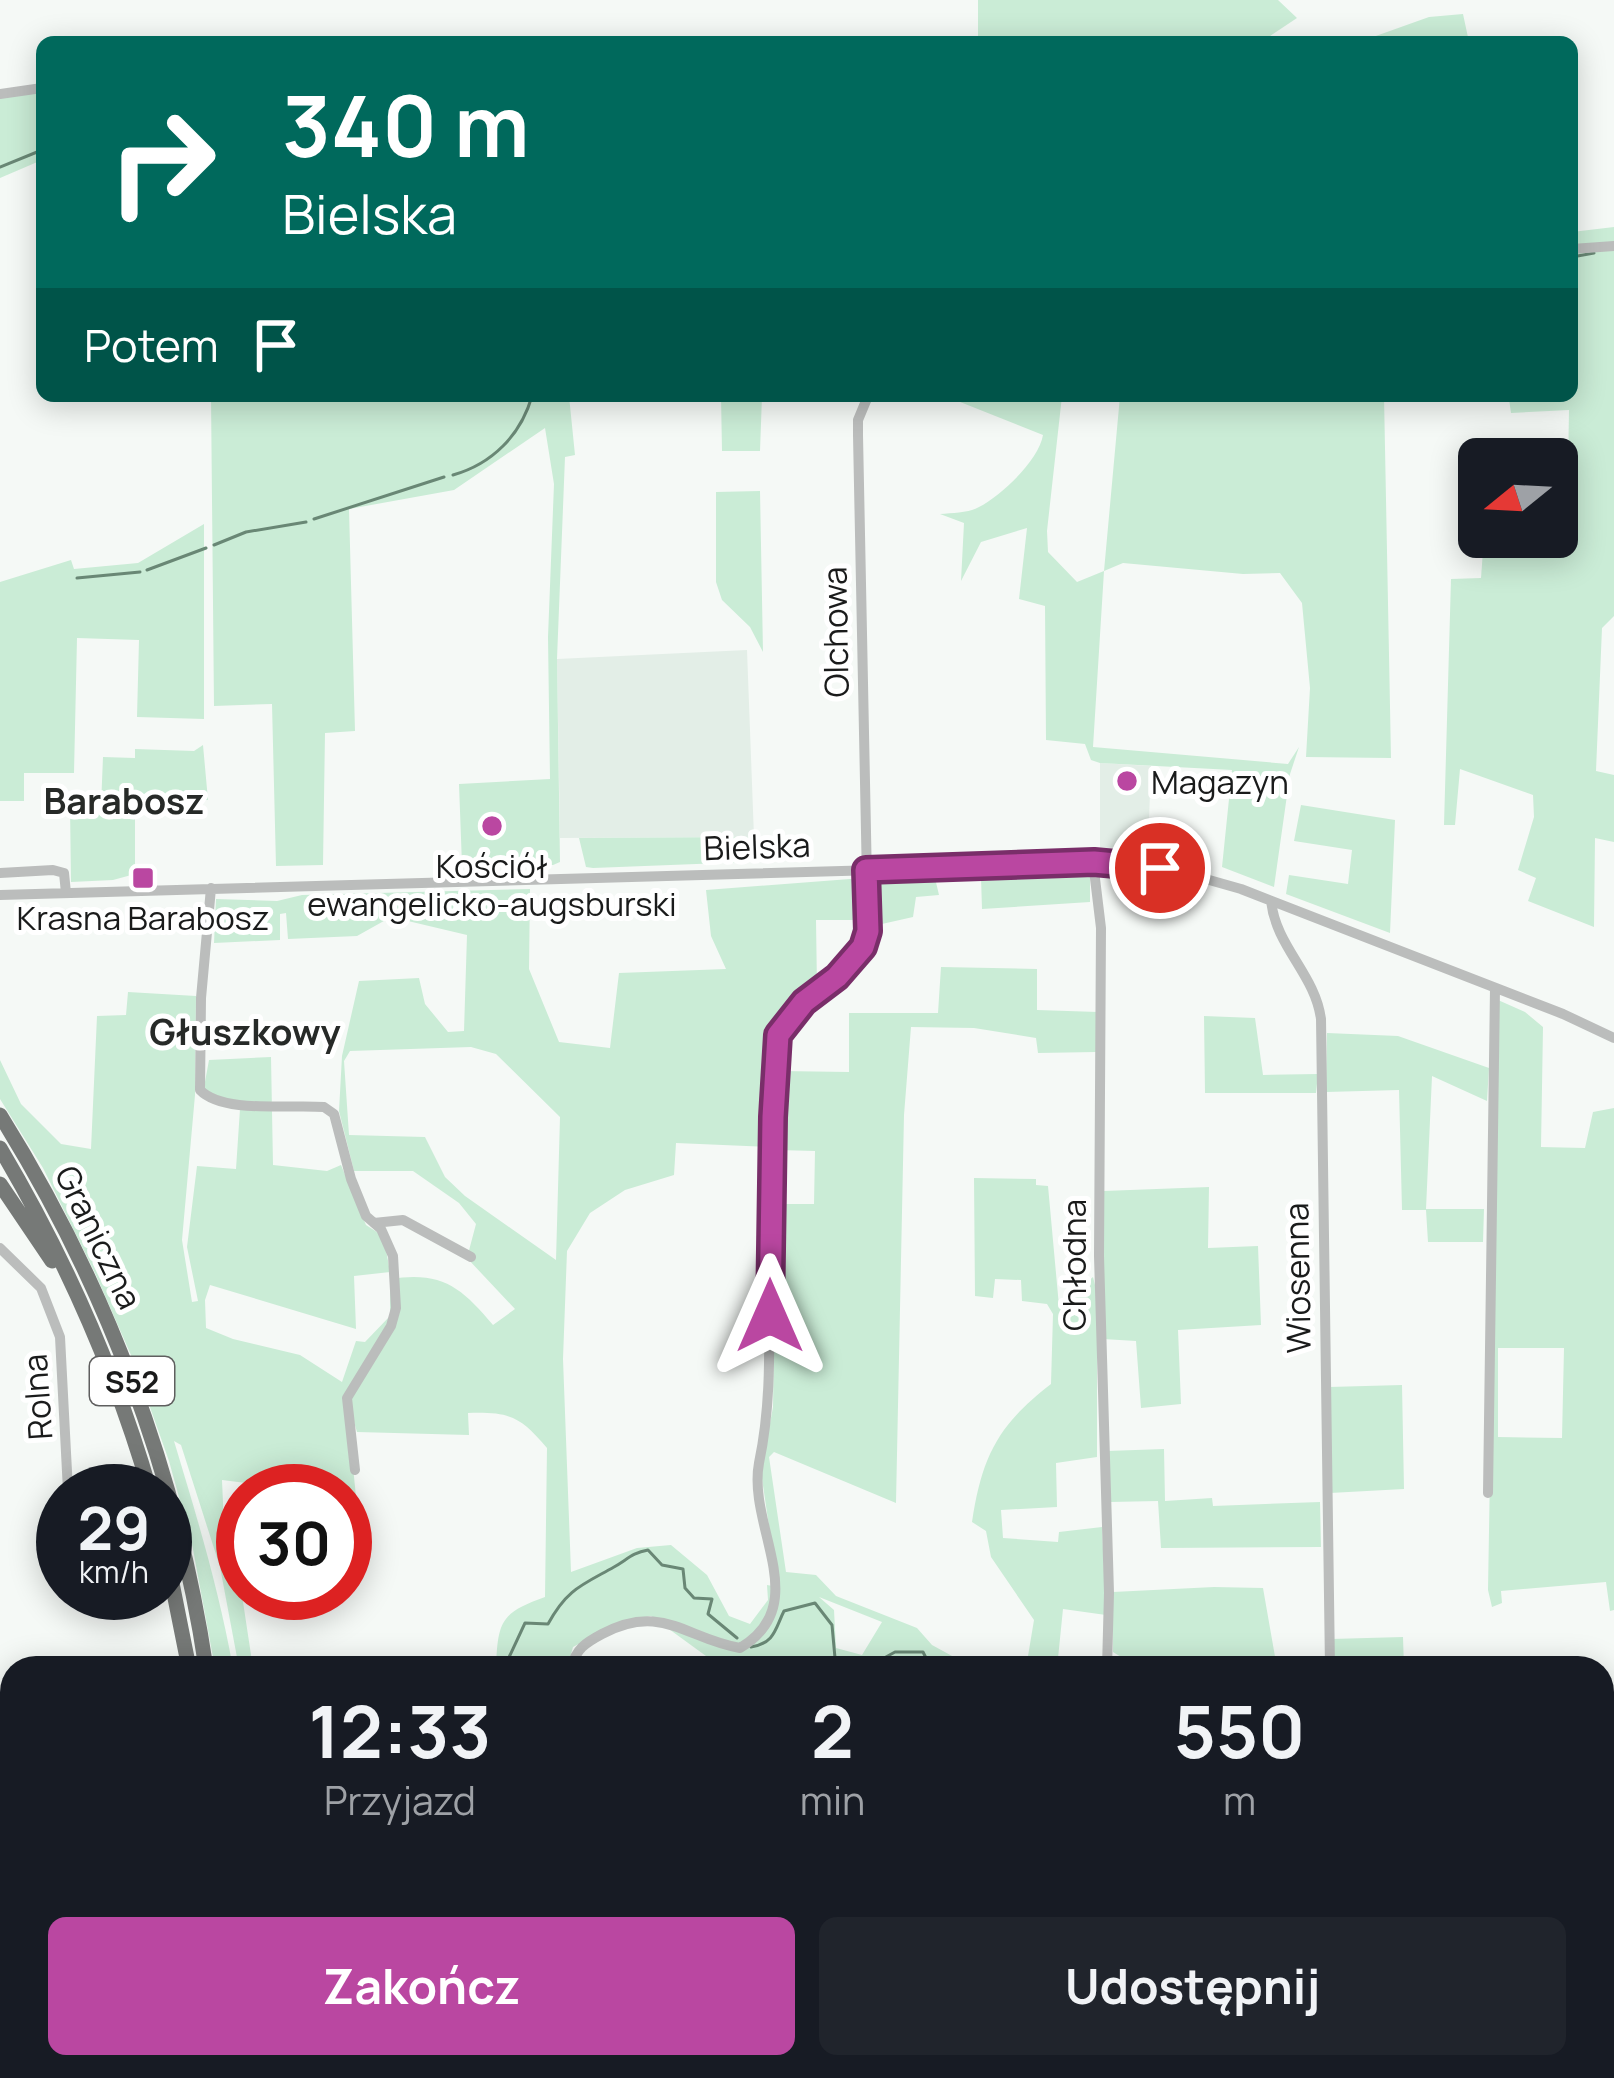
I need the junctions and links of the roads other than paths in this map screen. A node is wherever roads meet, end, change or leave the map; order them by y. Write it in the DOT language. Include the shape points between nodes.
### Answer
graph roads {
  1 [pos="36,89"];
  2 [pos="0,94"];
  3 [pos="1614,246"];
  4 [pos="1578,249"];
  5 [pos="866,402"];
  6 [pos="1094,862"];
  7 [pos="866,870"];
  8 [pos="0,873"];
  9 [pos="212,888"];
  10 [pos="66,893"];
  11 [pos="0,895"];
  12 [pos="1271,901"];
  13 [pos="1495,988"];
  14 [pos="1614,1038"];
  15 [pos="0,1115"];
  16 [pos="0,1148"];
  17 [pos="0,1184"];
  18 [pos="374,1222"];
  19 [pos="0,1248"];
  20 [pos="471,1256"];
  21 [pos="84,1309"];
  22 [pos="67,1464"];
  23 [pos="142,1464"];
  24 [pos="354,1464"];
  25 [pos="1488,1492"];
  26 [pos="179,1620"];
  27 [pos="187,1656"];
  28 [pos="203,1656"];
  29 [pos="577,1656"];
  30 [pos="1107,1656"];
  31 [pos="1330,1656"];
  1 -- 2 [label="street"];
  3 -- 4 [label="street"];
  5 -- 7 [label="street, Olchowa" via="858,435"];
  6 -- 7 [label="street, Bielska"];
  6 -- 12 [label="street, Bielska" via="1174,870"];
  6 -- 30 [label="street, Chłodna"];
  7 -- 9 [label="street, Bielska"];
  7 -- 29 [label="street, Olchowa" via="863,947 778,1035 771,1376 757,1477 774,1574 771,1618 740,1648 658,1622 616,1627"];
  8 -- 10 [label="street" via="64,873"];
  9 -- 10 [label="street, Bielska"];
  9 -- 18 [label="street" via="200,1090 234,1104 334,1114 351,1179"];
  10 -- 11 [label="street, Bielska"];
  12 -- 13 [label="street, Bielska"];
  12 -- 31 [label="street, Wiosenna" via="1279,937 1313,988 1322,1019"];
  13 -- 14 [label="street, Bielska"];
  13 -- 25 [label="street"];
  15 -- 28 [label="highway, Graniczna / S52" via="83,1266 129,1373 172,1507"];
  16 -- 21 [label="highway, Graniczna / S52"];
  17 -- 21 [label="highway"];
  18 -- 20 [label="street" via="403,1220"];
  18 -- 24 [label="street" via="393,1256 396,1309 346,1398"];
  19 -- 22 [label="street, Rolna" via="41,1288 60,1337"];
  21 -- 23 [label="highway, Graniczna / S52"];
  26 -- 27 [label="highway"];
}
